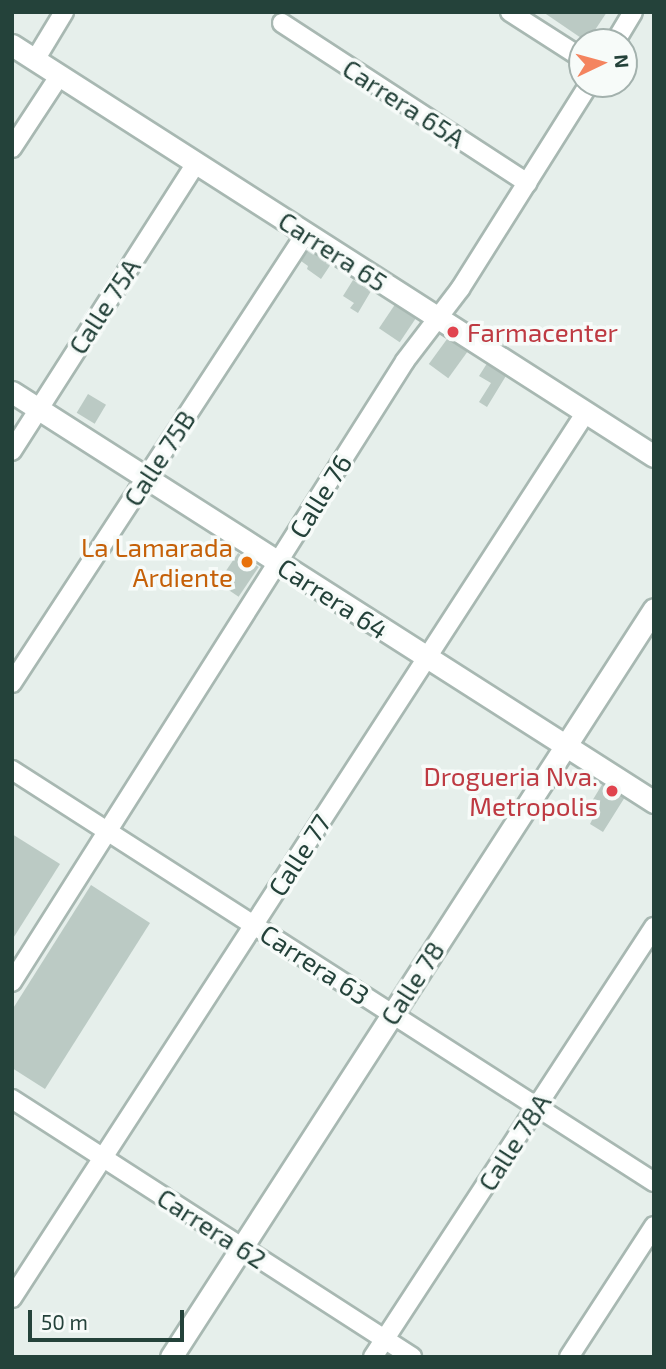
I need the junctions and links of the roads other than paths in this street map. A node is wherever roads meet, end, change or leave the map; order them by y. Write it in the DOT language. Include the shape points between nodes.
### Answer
graph roads {
  1 [pos="64,12"];
  2 [pos="510,12"];
  3 [pos="633,12"];
  4 [pos="282,23"];
  5 [pos="623,28"];
  6 [pos="12,45"];
  7 [pos="568,49"];
  8 [pos="35,60"];
  9 [pos="60,75"];
  10 [pos="580,98"];
  11 [pos="12,148"];
  12 [pos="196,163"];
  13 [pos="527,183"];
  14 [pos="306,233"];
  15 [pos="438,318"];
  16 [pos="12,392"];
  17 [pos="38,409"];
  18 [pos="586,412"];
  19 [pos="12,451"];
  20 [pos="654,456"];
  21 [pos="146,478"];
  22 [pos="278,563"];
  23 [pos="654,609"];
  24 [pos="427,659"];
  25 [pos="12,683"];
  26 [pos="565,746"];
  27 [pos="12,770"];
  28 [pos="654,802"];
  29 [pos="108,831"];
  30 [pos="254,925"];
  31 [pos="654,927"];
  32 [pos="12,982"];
  33 [pos="392,1014"];
  34 [pos="12,1099"];
  35 [pos="537,1107"];
  36 [pos="103,1157"];
  37 [pos="654,1182"];
  38 [pos="654,1226"];
  39 [pos="242,1247"];
  40 [pos="12,1298"];
  41 [pos="385,1339"];
  42 [pos="171,1357"];
  43 [pos="373,1357"];
  44 [pos="412,1357"];
  45 [pos="569,1357"];
  1 -- 8 [label="street"];
  2 -- 7 [label="street"];
  3 -- 5 [label="street"];
  4 -- 13 [label="street, Carrera 65A"];
  6 -- 8 [label="street, Carrera 65"];
  8 -- 9 [label="street, Carrera 65"];
  9 -- 11 [label="street"];
  9 -- 12 [label="street, Carrera 65"];
  10 -- 13 [label="street, Calle 76"];
  12 -- 14 [label="street, Carrera 65"];
  12 -- 17 [label="street, Calle 75A"];
  13 -- 15 [label="street, Calle 76"];
  14 -- 15 [label="street, Carrera 65"];
  14 -- 21 [label="street, Calle 75B"];
  15 -- 18 [label="street, Carrera 65"];
  15 -- 22 [label="street, Calle 76" via="405,361"];
  16 -- 17 [label="street, Carrera 64"];
  17 -- 19 [label="street, Calle 75A"];
  17 -- 21 [label="street, Carrera 64"];
  18 -- 20 [label="street, Carrera 65"];
  18 -- 24 [label="street, Calle 77"];
  21 -- 22 [label="street, Carrera 64"];
  21 -- 25 [label="street, Calle 75B"];
  22 -- 24 [label="street, Carrera 64"];
  22 -- 29 [label="street, Calle 76"];
  23 -- 26 [label="street, Calle 78"];
  24 -- 26 [label="street, Carrera 64"];
  24 -- 30 [label="street, Calle 77"];
  26 -- 28 [label="street, Carrera 64"];
  26 -- 33 [label="street, Calle 78"];
  27 -- 29 [label="street, Carrera 63"];
  29 -- 30 [label="street, Carrera 63"];
  29 -- 32 [label="street, Calle 76"];
  30 -- 33 [label="street, Carrera 63"];
  30 -- 36 [label="street, Calle 77"];
  31 -- 35 [label="street, Calle 78A"];
  33 -- 35 [label="street, Carrera 63"];
  33 -- 39 [label="street, Calle 78"];
  34 -- 36 [label="street, Carrera 62"];
  35 -- 37 [label="street, Carrera 63"];
  35 -- 41 [label="street, Calle 78A"];
  36 -- 39 [label="street, Carrera 62"];
  36 -- 40 [label="street, Calle 77"];
  38 -- 45 [label="street"];
  39 -- 41 [label="street, Carrera 62"];
  39 -- 42 [label="street, Calle 78"];
  41 -- 43 [label="street, Calle 78A"];
  41 -- 44 [label="street, Carrera 62"];
}
